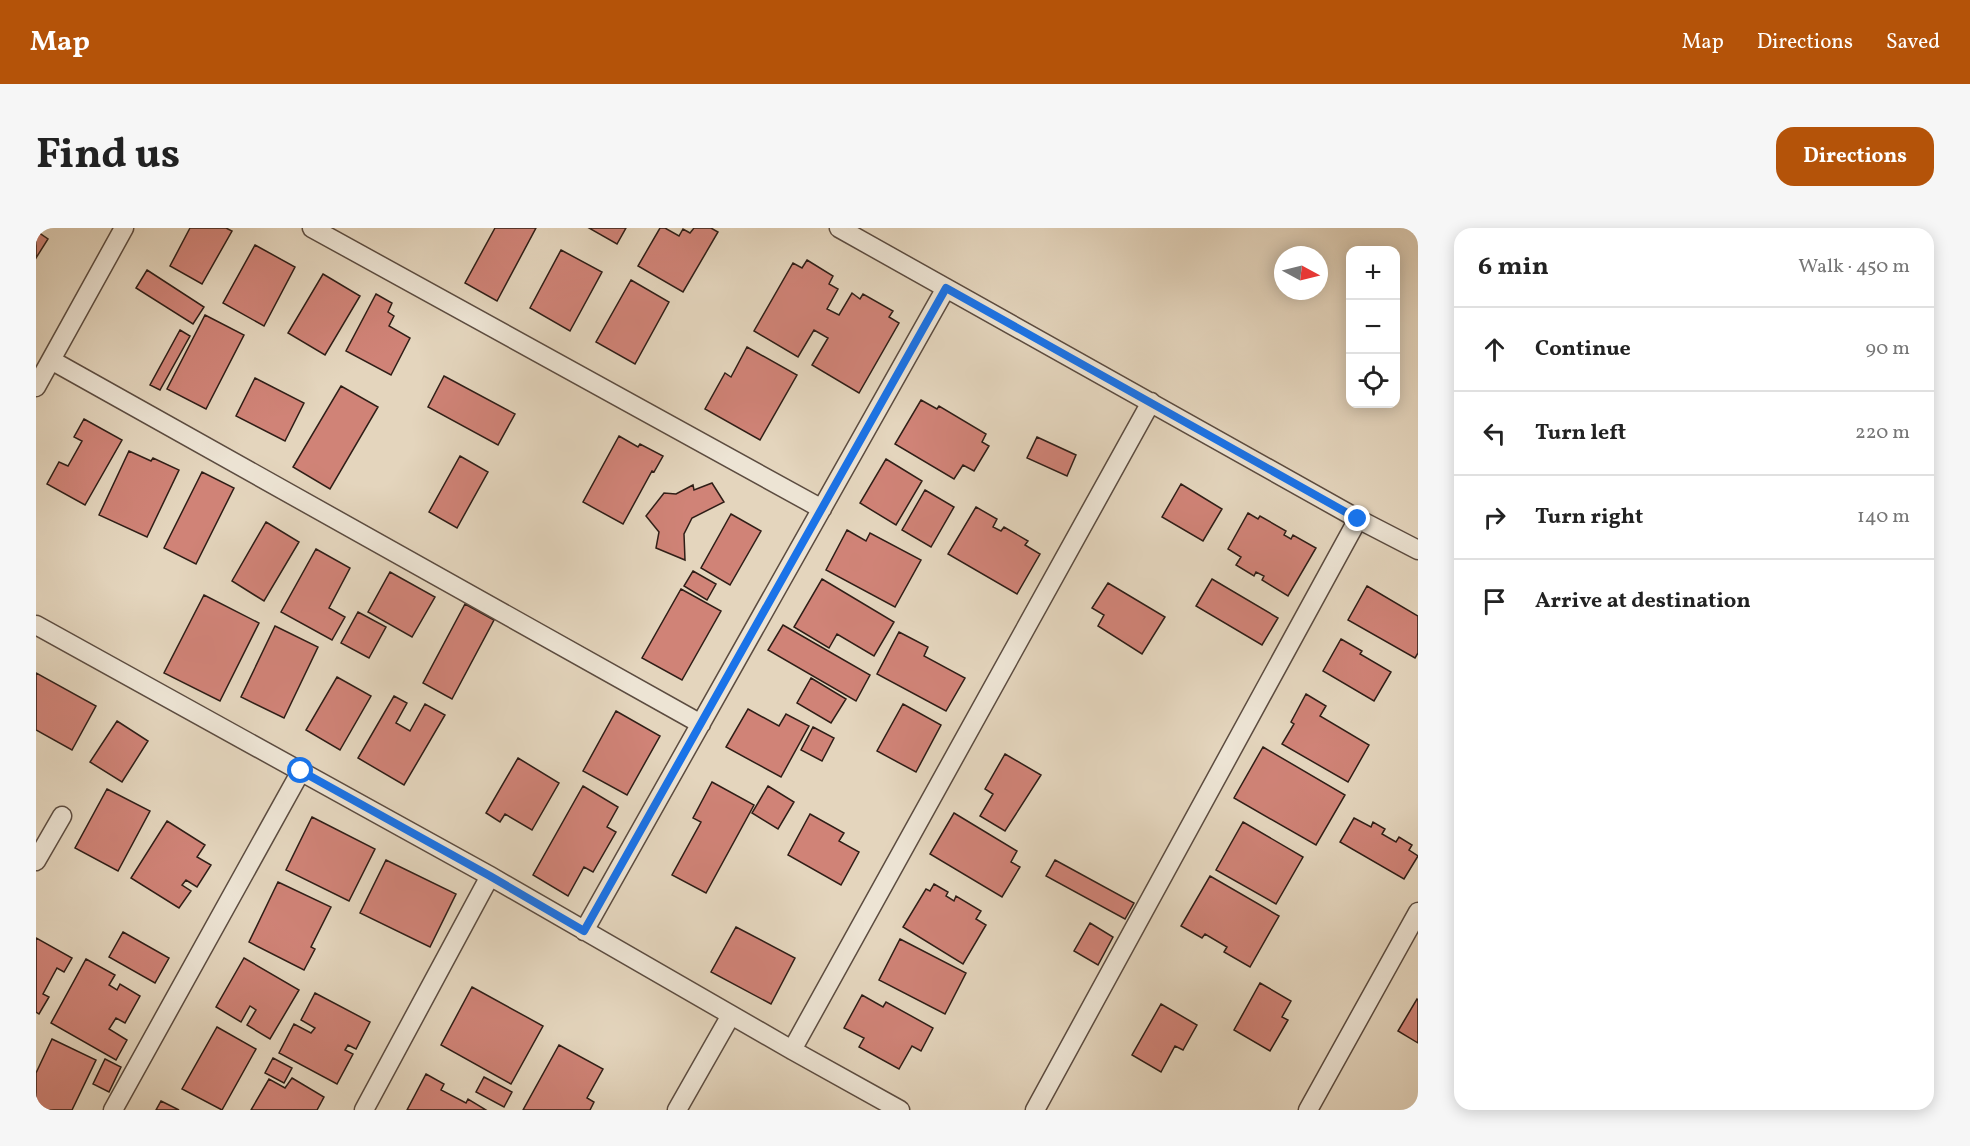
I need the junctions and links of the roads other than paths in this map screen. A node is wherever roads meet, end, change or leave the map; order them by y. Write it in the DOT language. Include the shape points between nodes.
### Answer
graph roads {
  1 [pos="124,228"];
  2 [pos="312,228"];
  3 [pos="839,228"];
  4 [pos="946,288"];
  5 [pos="51,360"];
  6 [pos="37,381"];
  7 [pos="1151,402"];
  8 [pos="822,508"];
  9 [pos="1358,519"];
  10 [pos="1418,550"];
  11 [pos="36,625"];
  12 [pos="701,724"];
  13 [pos="301,771"];
  14 [pos="62,816"];
  15 [pos="36,861"];
  16 [pos="490,876"];
  17 [pos="1418,912"];
  18 [pos="584,931"];
  19 [pos="731,1015"];
  20 [pos="792,1050"];
  21 [pos="113,1110"];
  22 [pos="364,1110"];
  23 [pos="677,1110"];
  24 [pos="900,1110"];
  25 [pos="1035,1110"];
  26 [pos="1308,1110"];
  1 -- 5 [label="street"];
  2 -- 8 [label="street"];
  3 -- 4 [label="street"];
  4 -- 7 [label="street"];
  4 -- 8 [label="street"];
  5 -- 6 [label="street"];
  5 -- 12 [label="street"];
  7 -- 9 [label="street"];
  7 -- 20 [label="street"];
  8 -- 12 [label="street"];
  9 -- 10 [label="street"];
  9 -- 25 [label="street"];
  11 -- 13 [label="street"];
  12 -- 18 [label="street"];
  13 -- 16 [label="street"];
  13 -- 21 [label="street"];
  14 -- 15 [label="street"];
  16 -- 18 [label="street"];
  16 -- 22 [label="street"];
  17 -- 26 [label="street"];
  18 -- 19 [label="street"];
  19 -- 20 [label="street"];
  19 -- 23 [label="street"];
  20 -- 24 [label="street"];
}
